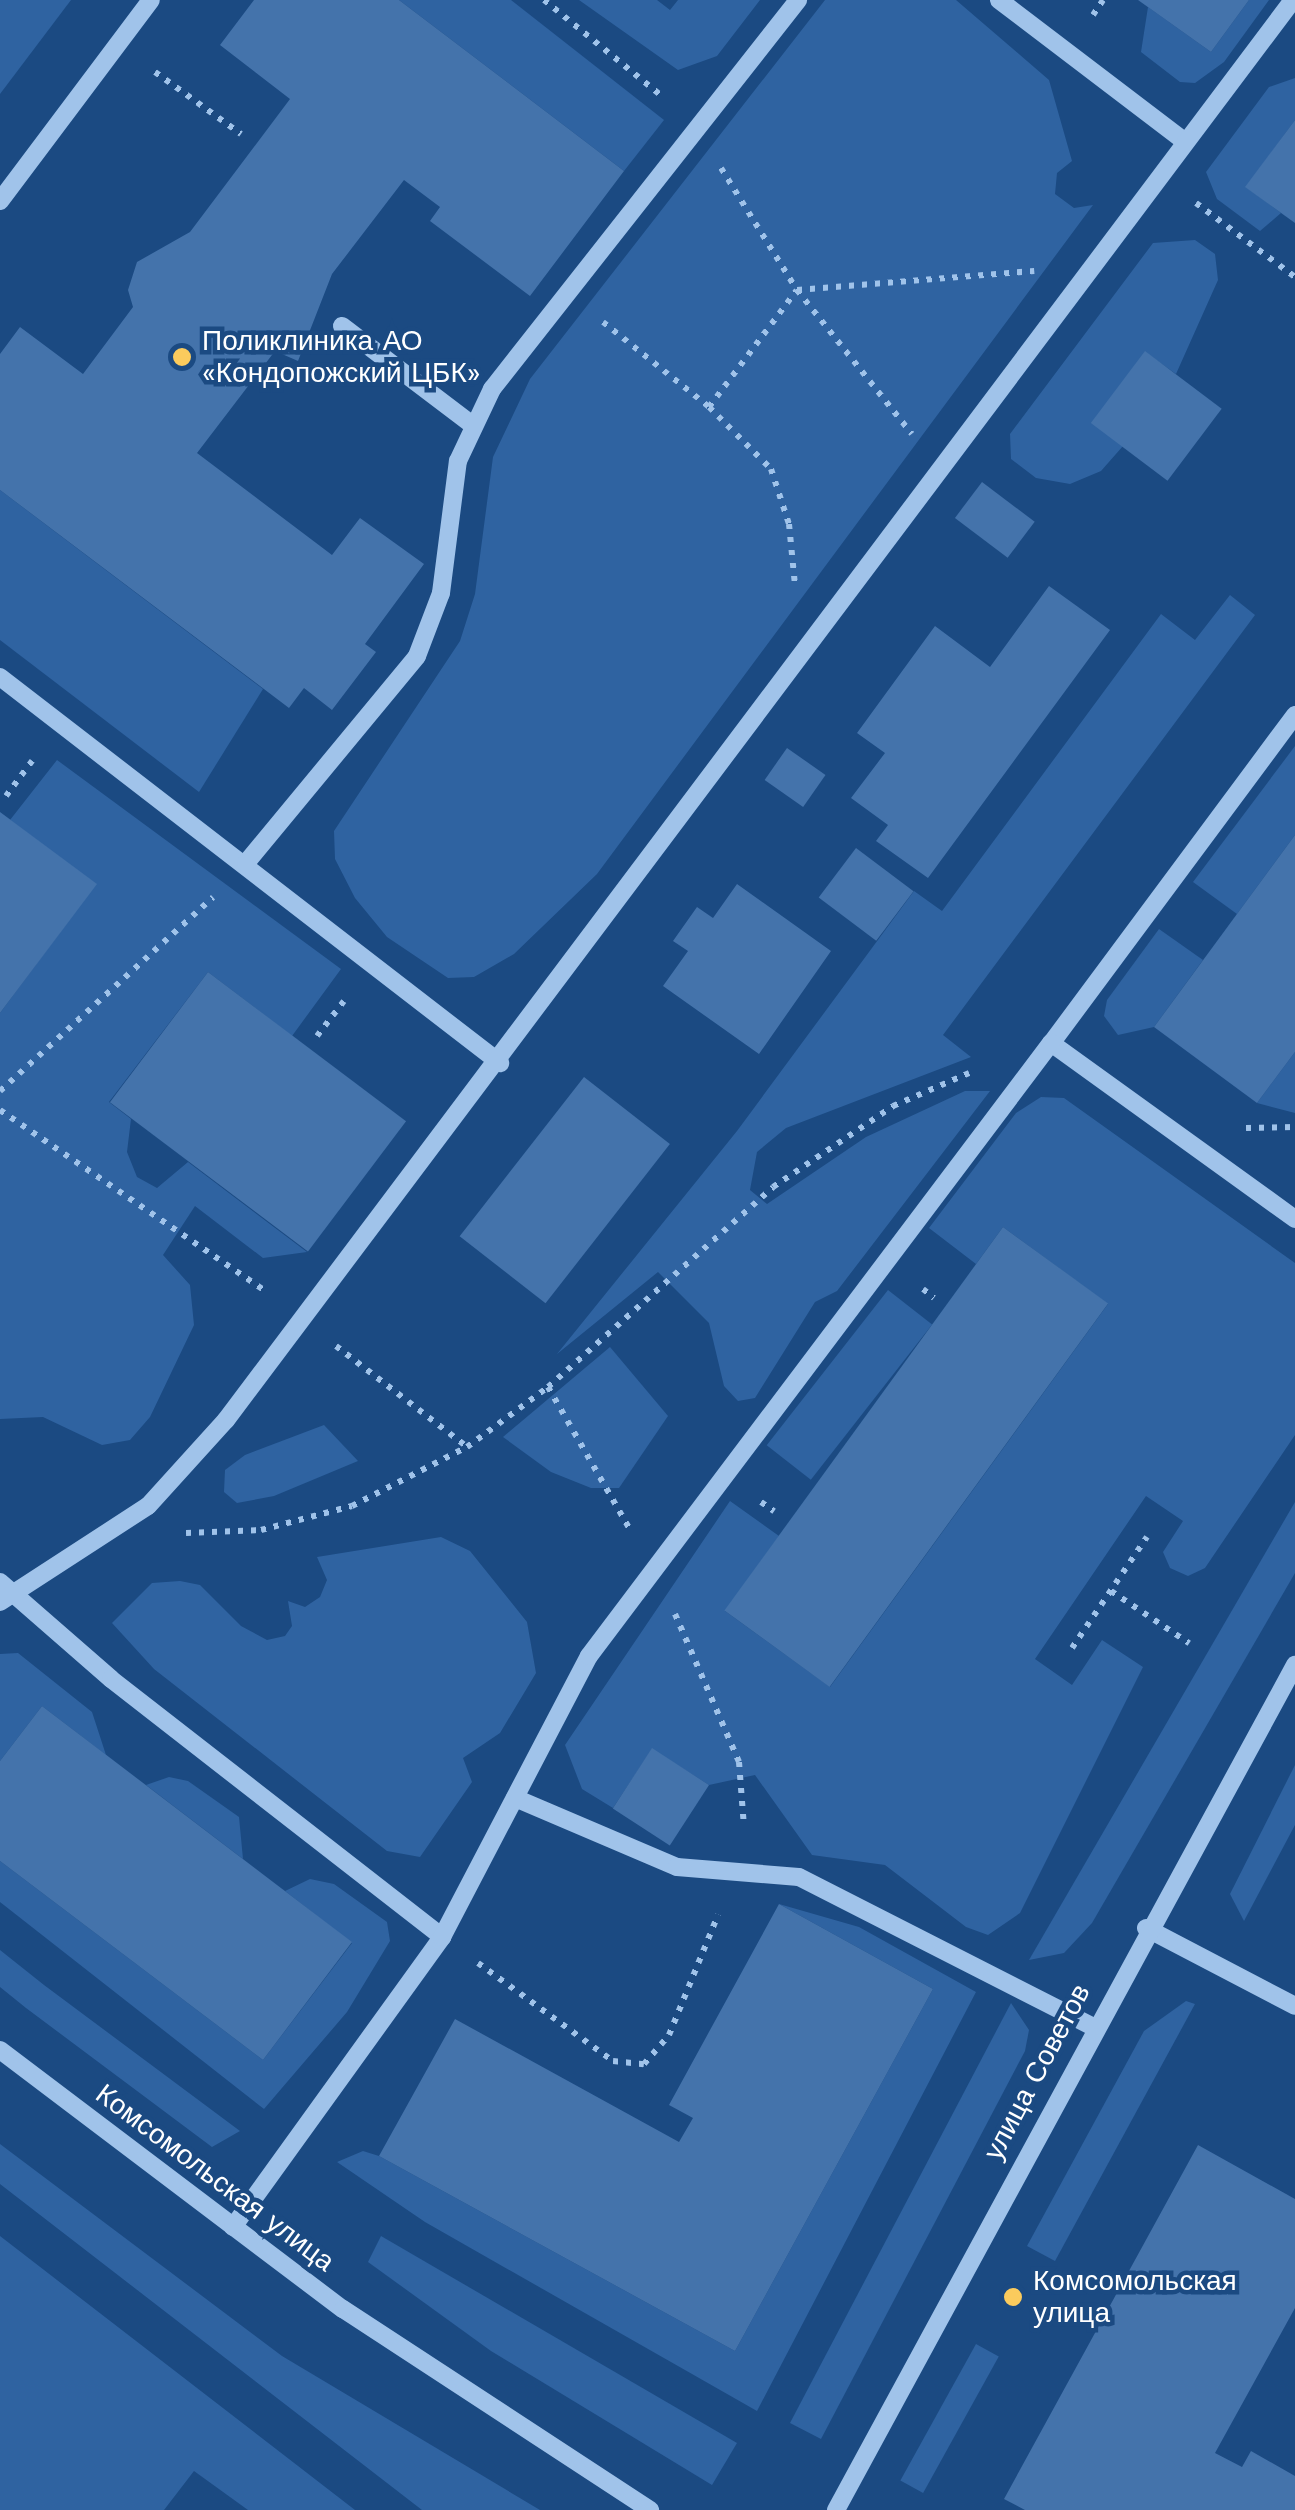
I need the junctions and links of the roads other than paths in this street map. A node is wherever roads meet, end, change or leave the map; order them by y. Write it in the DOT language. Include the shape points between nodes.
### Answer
graph roads {
  1 [pos="151,0"];
  2 [pos="798,0"];
  3 [pos="999,0"];
  4 [pos="1293,0"];
  5 [pos="1184,142"];
  6 [pos="0,201"];
  7 [pos="342,326"];
  8 [pos="471,424"];
  9 [pos="0,676"];
  10 [pos="1295,714"];
  11 [pos="246,863"];
  12 [pos="1051,1044"];
  13 [pos="500,1062"];
  14 [pos="1295,1219"];
  15 [pos="5,1592"];
  16 [pos="1295,1665"];
  17 [pos="515,1798"];
  18 [pos="1146,1928"];
  19 [pos="442,1937"];
  20 [pos="1295,2006"];
  21 [pos="1092,2027"];
  22 [pos="0,2050"];
  23 [pos="234,2228"];
  24 [pos="650,2510"];
  25 [pos="836,2510"];
  1 -- 6 [label="street"];
  2 -- 8 [label="street"];
  3 -- 5 [label="street"];
  4 -- 5 [label="street"];
  5 -- 13 [label="street"];
  7 -- 8 [label="street"];
  8 -- 11 [label="street" via="453,487 441,593 417,656"];
  9 -- 11 [label="street"];
  10 -- 12 [label="street"];
  11 -- 13 [label="street"];
  12 -- 14 [label="street"];
  12 -- 17 [label="street" via="652,1570 559,1703"];
  13 -- 15 [label="street" via="182,1472 115,1530"];
  15 -- 19 [label="street"];
  16 -- 18 [label="street, улица Советов"];
  17 -- 19 [label="street"];
  17 -- 21 [label="street" via="677,1867 736,1869 814,1884"];
  18 -- 20 [label="street"];
  18 -- 21 [label="street, улица Советов"];
  19 -- 23 [label="street"];
  21 -- 25 [label="street, улица Советов"];
  22 -- 23 [label="street, Комсомольская улица"];
  23 -- 24 [label="street, Комсомольская улица" via="504,2421"];
}
